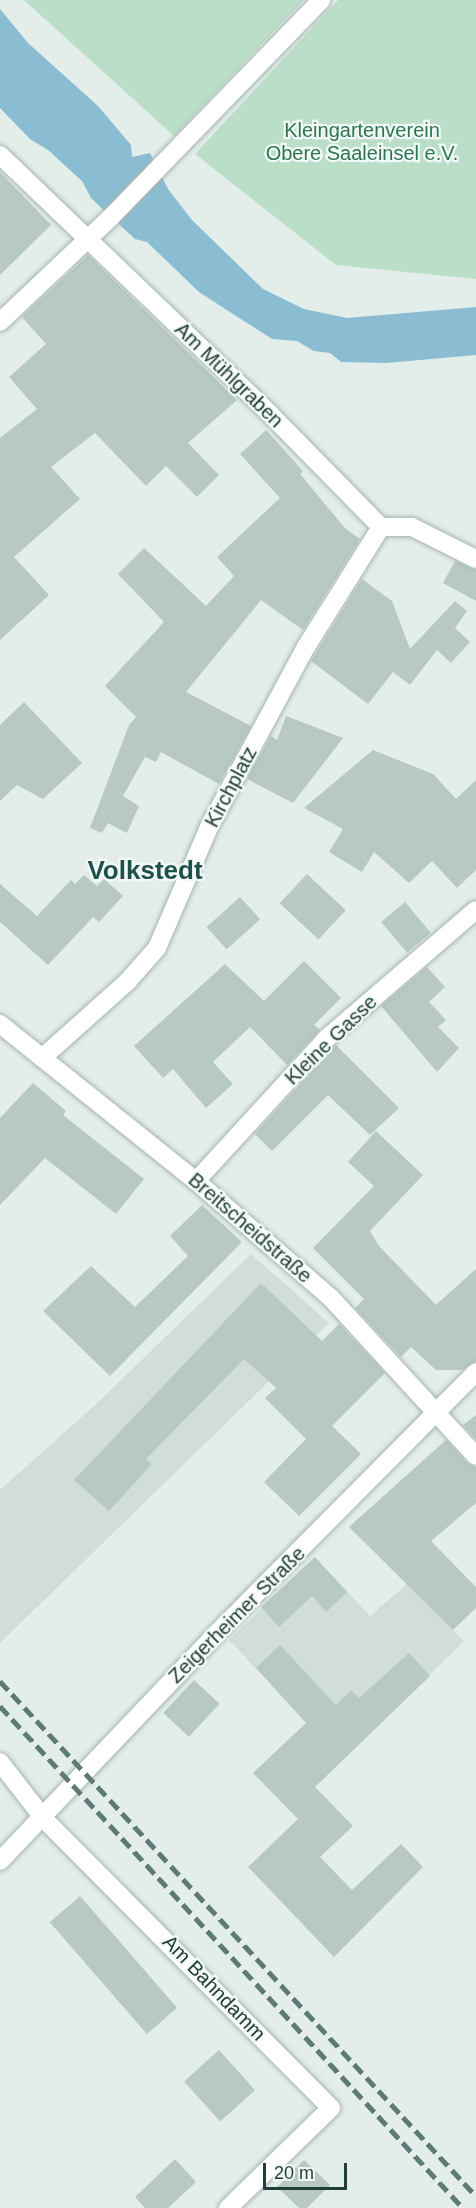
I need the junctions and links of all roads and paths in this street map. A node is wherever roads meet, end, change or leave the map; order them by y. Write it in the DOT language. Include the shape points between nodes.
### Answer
graph roads {
  1 [pos="321,0"];
  2 [pos="0,154"];
  3 [pos="88,239"];
  4 [pos="0,322"];
  5 [pos="381,527"];
  6 [pos="476,559"];
  7 [pos="476,910"];
  8 [pos="0,1024"];
  9 [pos="42,1058"];
  10 [pos="196,1181"];
  11 [pos="476,1372"];
  12 [pos="438,1414"];
  13 [pos="476,1456"];
  14 [pos="0,1762"];
  15 [pos="44,1819"];
  16 [pos="0,1860"];
  17 [pos="228,2208"];
  1 -- 3 [label="street"];
  2 -- 3 [label="street, Am Mühlgraben"];
  3 -- 4 [label="street"];
  3 -- 5 [label="street, Am Mühlgraben"];
  5 -- 6 [label="street" via="412,527"];
  5 -- 9 [label="street, Kirchplatz" via="306,647 210,825 157,948 127,982"];
  7 -- 10 [label="street, Kleine Gasse" via="327,1038"];
  8 -- 9 [label="street, Breitscheidstraße"];
  9 -- 10 [label="street, Breitscheidstraße"];
  10 -- 12 [label="street, Breitscheidstraße" via="331,1298"];
  11 -- 12 [label="street, Zeigerheimer Straße"];
  12 -- 13 [label="street, Breitscheidstraße"];
  12 -- 15 [label="street, Zeigerheimer Straße" via="216,1634"];
  14 -- 15 [label="street, Am Bahndamm"];
  15 -- 16 [label="street, Zeigerheimer Straße"];
  15 -- 17 [label="street, Am Bahndamm" via="331,2108"];
}
